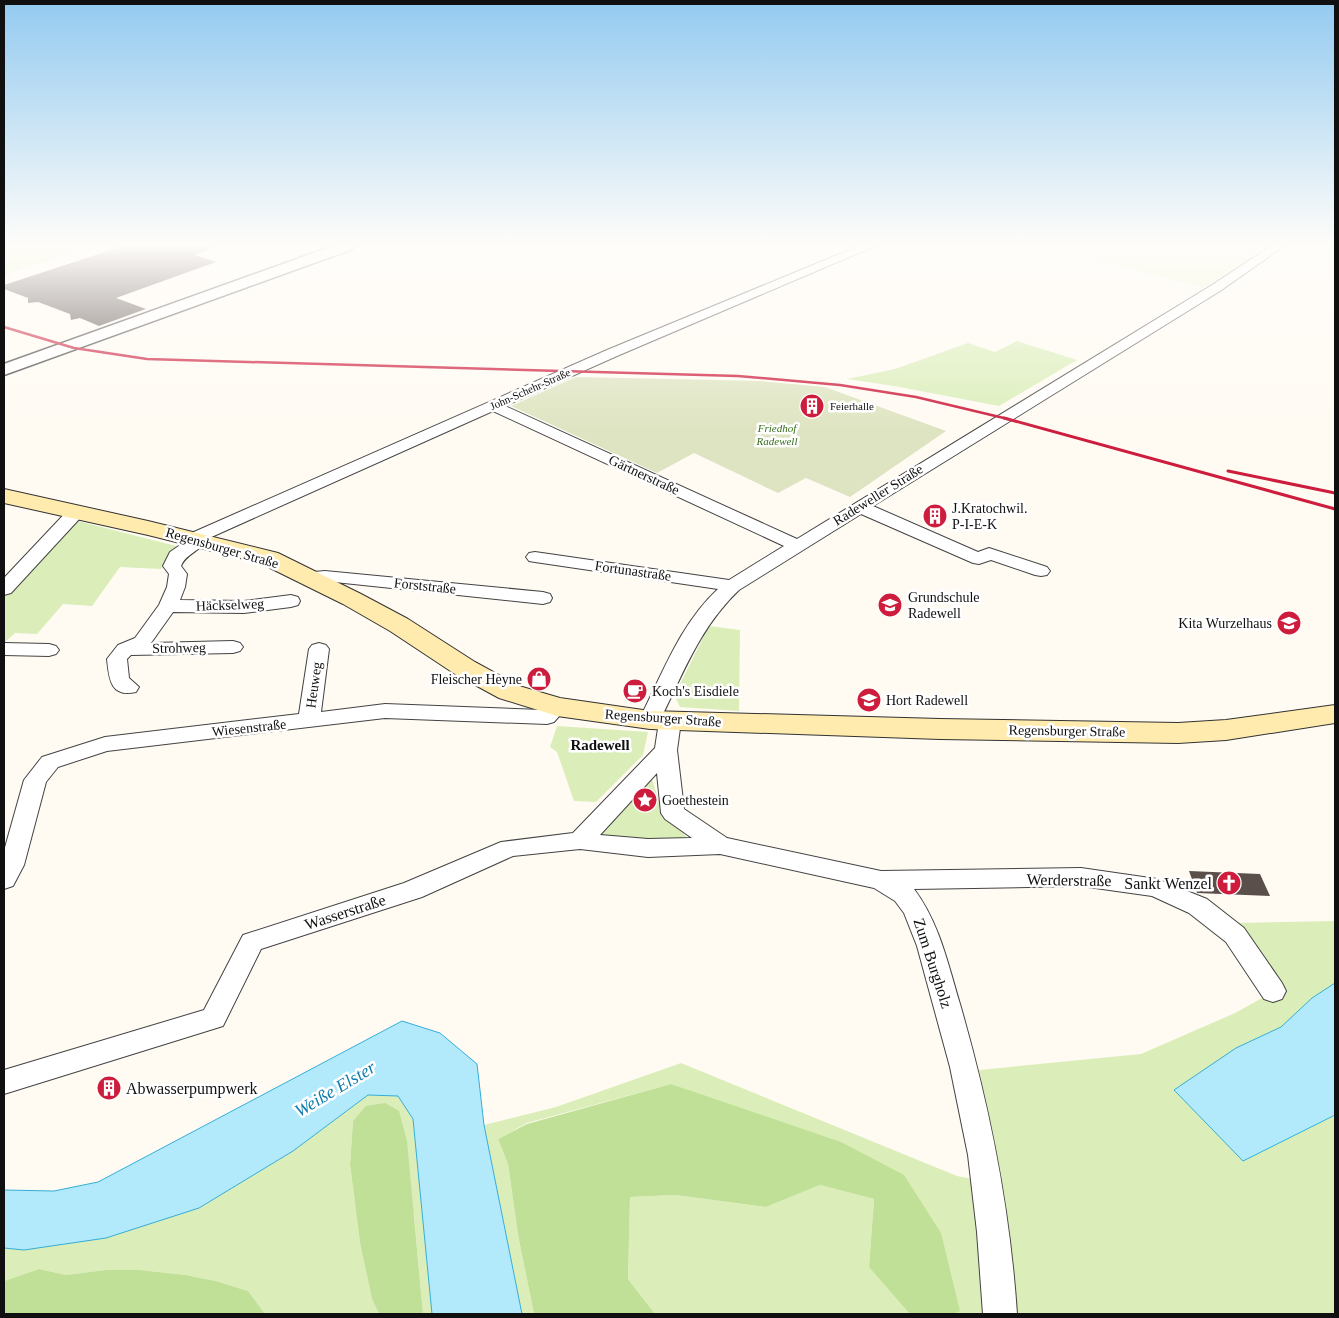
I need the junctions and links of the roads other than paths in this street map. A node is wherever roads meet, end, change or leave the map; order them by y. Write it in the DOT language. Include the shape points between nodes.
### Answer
graph roads {
  1 [pos="177,308"];
  2 [pos="722,308"];
  3 [pos="1184,308"];
  4 [pos="4,370"];
  5 [pos="493,406"];
  6 [pos="4,496"];
  7 [pos="860,507"];
  8 [pos="76,512"];
  9 [pos="196,540"];
  10 [pos="796,545"];
  11 [pos="535,557"];
  12 [pos="1041,571"];
  13 [pos="308,577"];
  14 [pos="732,586"];
  15 [pos="4,588"];
  16 [pos="543,598"];
  17 [pos="291,601"];
  18 [pos="168,606"];
  19 [pos="233,647"];
  20 [pos="4,649"];
  21 [pos="125,649"];
  22 [pos="319,649"];
  23 [pos="48,650"];
  24 [pos="130,687"];
  25 [pos="557,707"];
  26 [pos="1335,714"];
  27 [pos="660,720"];
  28 [pos="309,721"];
  29 [pos="666,750"];
  30 [pos="580,841"];
  31 [pos="720,845"];
  32 [pos="6,870"];
  33 [pos="881,880"];
  34 [pos="1273,991"];
  35 [pos="4,1082"];
  36 [pos="998,1300"];
  1 -- 4 [label="street"];
  2 -- 5 [label="street, John-Schehr-Straße"];
  3 -- 7 [label="street, Radeweller Straße"];
  5 -- 9 [label="street, John-Schehr-Straße"];
  5 -- 10 [label="street, Gärtnerstraße"];
  6 -- 8 [label="main road, Regensburger Straße"];
  7 -- 10 [label="street, Radeweller Straße"];
  7 -- 12 [label="street" via="979,559 989,553"];
  8 -- 9 [label="main road, Regensburger Straße"];
  8 -- 15 [label="street"];
  9 -- 13 [label="main road, Regensburger Straße" via="269,558"];
  9 -- 18 [label="street, John-Schehr-Straße" via="176,556 172,566 178,574 176,588"];
  10 -- 14 [label="street, Radeweller Straße"];
  11 -- 14 [label="street, Fortunastraße"];
  13 -- 16 [label="street, Forststraße" via="325,576"];
  13 -- 25 [label="main road, Regensburger Straße" via="399,625 509,692"];
  14 -- 27 [label="street, Radeweller Straße" via="716,601 693,632"];
  17 -- 18 [label="street, Häckselweg" via="244,607"];
  18 -- 21 [label="street" via="142,642"];
  19 -- 21 [label="street, Strohweg"];
  20 -- 23 [label="street"];
  21 -- 24 [label="street" via="117,659 119,681"];
  22 -- 28 [label="street, Heuweg"];
  25 -- 27 [label="main road, Regensburger Straße"];
  25 -- 28 [label="street, Wiesenstraße" via="547,717 514,718 421,710 385,711"];
  26 -- 27 [label="main road, Regensburger Straße" via="1226,730 1178,733"];
  27 -- 29 [label="street"];
  28 -- 32 [label="street, Wiesenstraße" via="105,744 50,762 35,780"];
  29 -- 30 [label="street"];
  29 -- 31 [label="street, Zum Burgholz" via="673,812"];
  30 -- 31 [label="street, Wasserstraße" via="648,848"];
  30 -- 35 [label="street, Wasserstraße" via="509,848 412,890 252,942 213,1018"];
  31 -- 33 [label="street, Zum Burgholz"];
  33 -- 34 [label="street, Werderstraße" via="1081,877 1156,888 1198,906 1234,935"];
  33 -- 36 [label="street, Zum Burgholz" via="904,894 916,909 930,946 974,1106 993,1232"];
}
